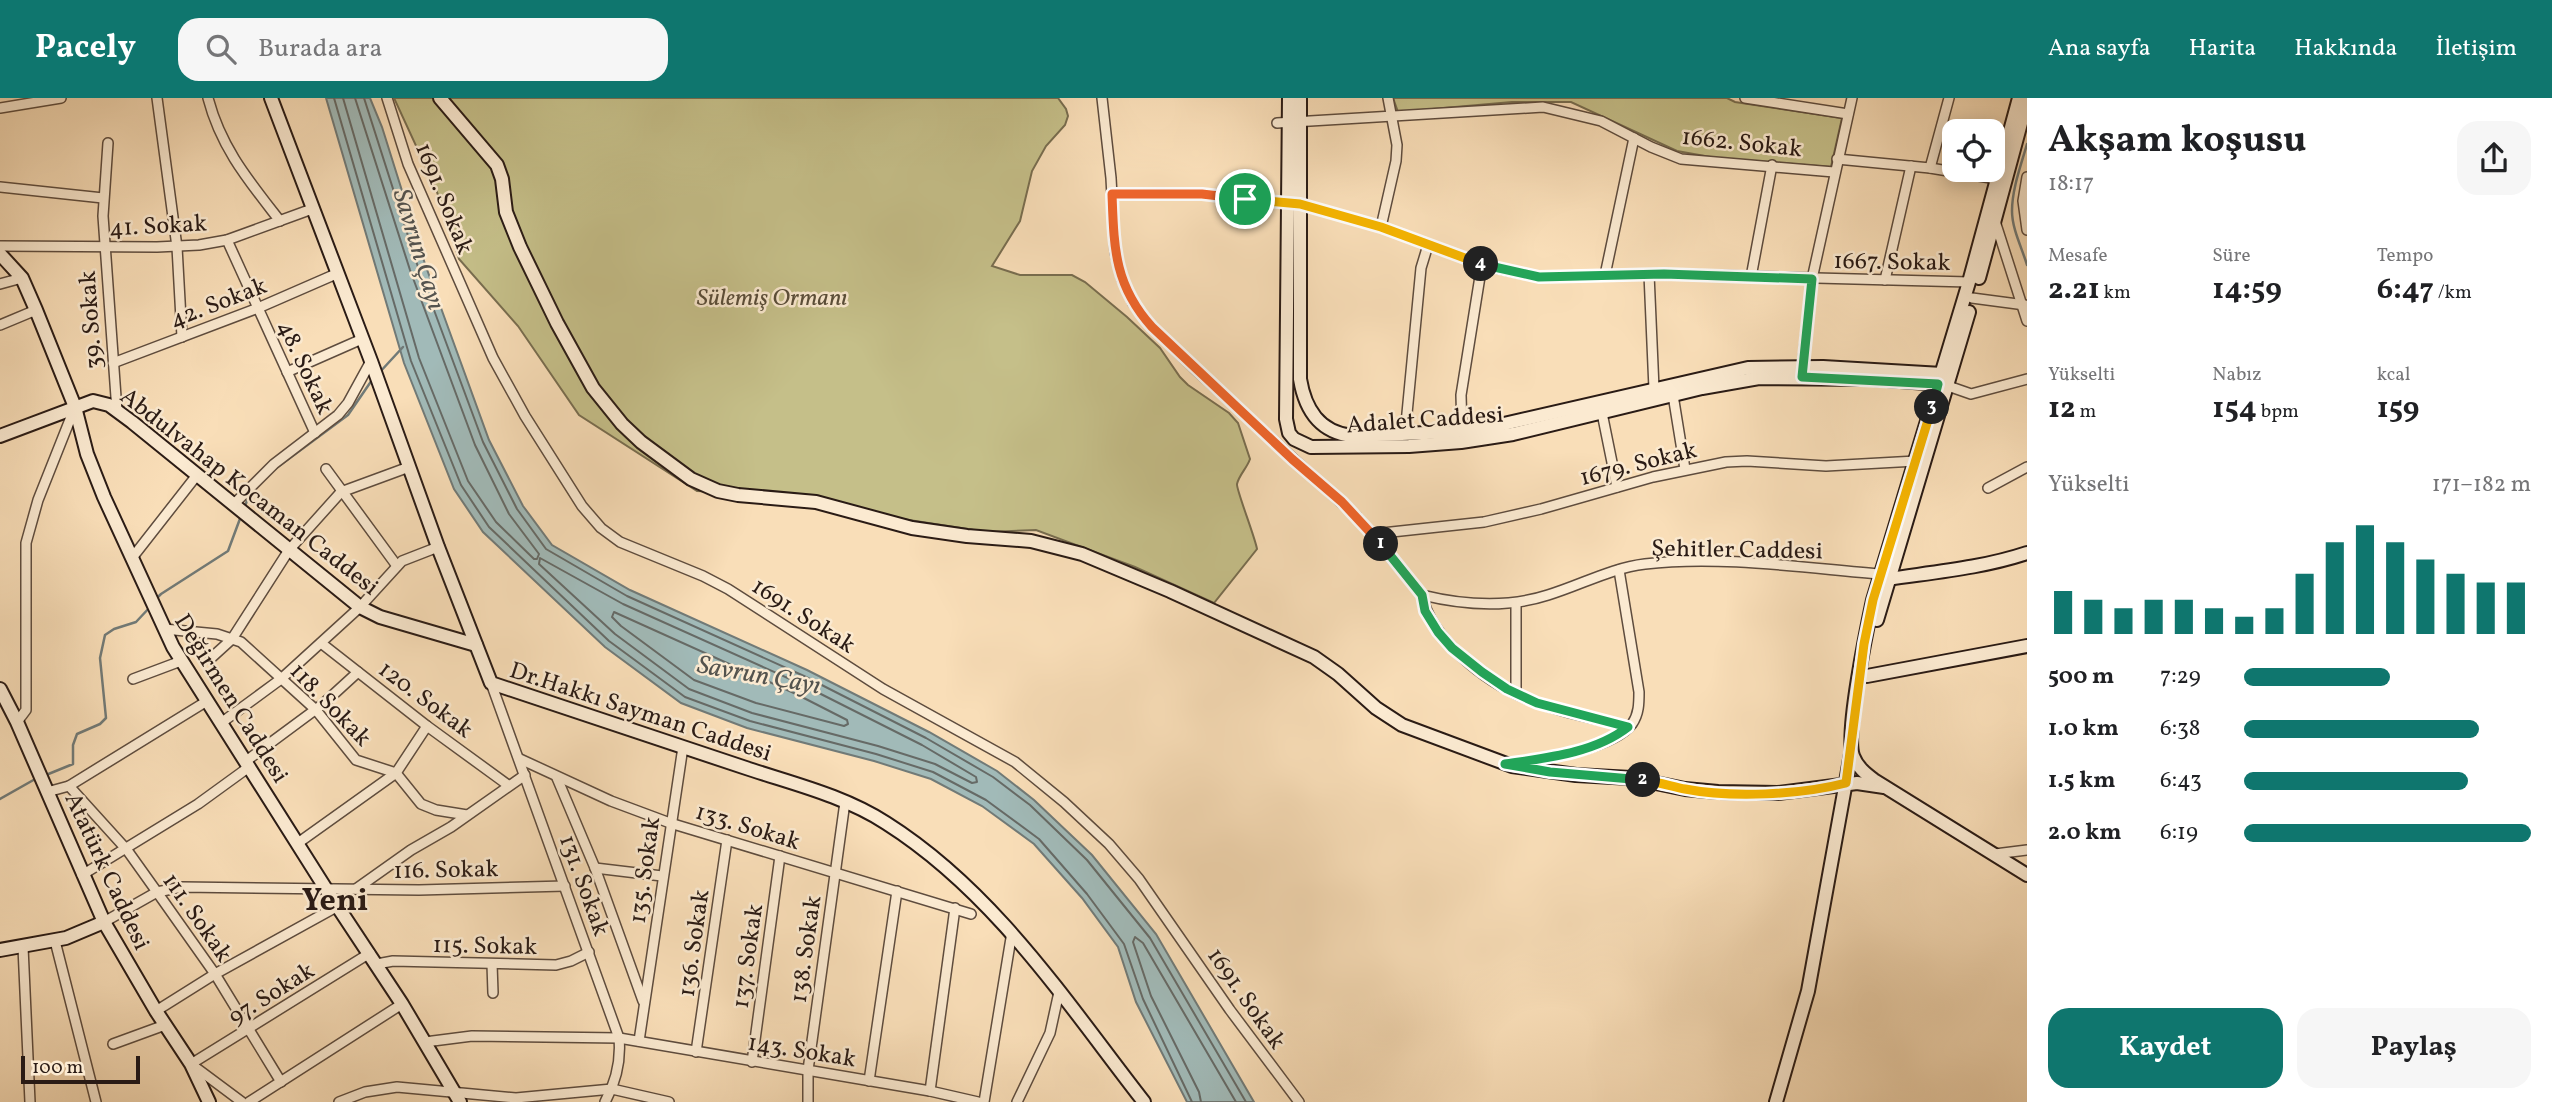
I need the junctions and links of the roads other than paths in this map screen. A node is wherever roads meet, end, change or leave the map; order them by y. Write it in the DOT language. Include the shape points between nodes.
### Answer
graph roads {
  1 [pos="61,98"];
  2 [pos="157,98"];
  3 [pos="208,98"];
  4 [pos="271,98"];
  5 [pos="387,98"];
  6 [pos="440,98"];
  7 [pos="1102,98"];
  8 [pos="1289,98"];
  9 [pos="1300,98"];
  10 [pos="1388,98"];
  11 [pos="1745,98"];
  12 [pos="1852,98"];
  13 [pos="1949,98"];
  14 [pos="2019,98"];
  15 [pos="2027,101"];
  16 [pos="0,108"];
  17 [pos="1849,114"];
  18 [pos="1393,117"];
  19 [pos="1289,122"];
  20 [pos="1634,138"];
  21 [pos="108,143"];
  22 [pos="2005,150"];
  23 [pos="1837,159"];
  24 [pos="1772,165"];
  25 [pos="1911,166"];
  26 [pos="1930,168"];
  27 [pos="1942,170"];
  28 [pos="1834,172"];
  29 [pos="2027,177"];
  30 [pos="1996,182"];
  31 [pos="0,187"];
  32 [pos="1112,194"];
  33 [pos="2025,197"];
  34 [pos="103,198"];
  35 [pos="1294,203"];
  36 [pos="312,209"];
  37 [pos="1995,219"];
  38 [pos="280,221"];
  39 [pos="1381,227"];
  40 [pos="2027,230"];
  41 [pos="227,240"];
  42 [pos="1428,245"];
  43 [pos="0,246"];
  44 [pos="104,247"];
  45 [pos="177,247"];
  46 [pos="0,254"];
  47 [pos="1482,264"];
  48 [pos="336,274"];
  49 [pos="1649,274"];
  50 [pos="1605,275"];
  51 [pos="1751,277"];
  52 [pos="22,278"];
  53 [pos="1812,279"];
  54 [pos="1885,280"];
  55 [pos="1969,282"];
  56 [pos="0,284"];
  57 [pos="1972,298"];
  58 [pos="2024,305"];
  59 [pos="258,308"];
  60 [pos="36,310"];
  61 [pos="2027,321"];
  62 [pos="0,326"];
  63 [pos="182,337"];
  64 [pos="362,339"];
  65 [pos="371,361"];
  66 [pos="113,363"];
  67 [pos="287,372"];
  68 [pos="1802,372"];
  69 [pos="2027,379"];
  70 [pos="1943,381"];
  71 [pos="1654,389"];
  72 [pos="1673,395"];
  73 [pos="75,407"];
  74 [pos="117,411"];
  75 [pos="1602,413"];
  76 [pos="1462,431"];
  77 [pos="315,433"];
  78 [pos="1405,434"];
  79 [pos="0,436"];
  80 [pos="1916,461"];
  81 [pos="408,467"];
  82 [pos="2027,467"];
  83 [pos="326,469"];
  84 [pos="1685,469"];
  85 [pos="197,475"];
  86 [pos="1617,487"];
  87 [pos="1988,488"];
  88 [pos="341,492"];
  89 [pos="234,504"];
  90 [pos="1373,534"];
  91 [pos="438,547"];
  92 [pos="289,550"];
  93 [pos="2027,552"];
  94 [pos="132,558"];
  95 [pos="397,566"];
  96 [pos="1619,570"];
  97 [pos="1884,576"];
  98 [pos="1422,595"];
  99 [pos="1516,603"];
  100 [pos="360,607"];
  101 [pos="164,629"];
  102 [pos="232,639"];
  103 [pos="321,643"];
  104 [pos="477,645"];
  105 [pos="2027,646"];
  106 [pos="210,659"];
  107 [pos="181,661"];
  108 [pos="358,672"];
  109 [pos="1867,676"];
  110 [pos="133,679"];
  111 [pos="281,679"];
  112 [pos="491,683"];
  113 [pos="1516,693"];
  114 [pos="1,694"];
  115 [pos="207,701"];
  116 [pos="316,710"];
  117 [pos="17,722"];
  118 [pos="220,723"];
  119 [pos="428,726"];
  120 [pos="1628,727"];
  121 [pos="683,747"];
  122 [pos="1852,751"];
  123 [pos="520,759"];
  124 [pos="247,764"];
  125 [pos="1505,764"];
  126 [pos="1857,765"];
  127 [pos="396,773"];
  128 [pos="526,775"];
  129 [pos="557,778"];
  130 [pos="1846,783"];
  131 [pos="508,785"];
  132 [pos="69,786"];
  133 [pos="1884,787"];
  134 [pos="47,792"];
  135 [pos="845,802"];
  136 [pos="467,815"];
  137 [pos="670,823"];
  138 [pos="727,840"];
  139 [pos="298,843"];
  140 [pos="127,850"];
  141 [pos="2027,850"];
  142 [pos="1995,854"];
  143 [pos="780,856"];
  144 [pos="595,868"];
  145 [pos="835,873"];
  146 [pos="82,875"];
  147 [pos="2027,875"];
  148 [pos="662,876"];
  149 [pos="565,886"];
  150 [pos="326,889"];
  151 [pos="356,890"];
  152 [pos="897,891"];
  153 [pos="157,892"];
  154 [pos="338,906"];
  155 [pos="955,908"];
  156 [pos="971,914"];
  157 [pos="104,922"];
  158 [pos="1012,932"];
  159 [pos="55,941"];
  160 [pos="23,947"];
  161 [pos="0,950"];
  162 [pos="589,952"];
  163 [pos="373,958"];
  164 [pos="492,964"];
  165 [pos="215,974"];
  166 [pos="1059,992"];
  167 [pos="493,993"];
  168 [pos="402,1004"];
  169 [pos="644,1005"];
  170 [pos="156,1011"];
  171 [pos="165,1025"];
  172 [pos="248,1030"];
  173 [pos="619,1038"];
  174 [pos="425,1041"];
  175 [pos="639,1041"];
  176 [pos="113,1044"];
  177 [pos="696,1052"];
  178 [pos="752,1062"];
  179 [pos="191,1064"];
  180 [pos="808,1070"];
  181 [pos="869,1081"];
  182 [pos="281,1082"];
  183 [pos="612,1089"];
  184 [pos="930,1091"];
  185 [pos="457,1097"];
  186 [pos="30,1102"];
  187 [pos="96,1102"];
  188 [pos="209,1102"];
  189 [pos="242,1102"];
  190 [pos="249,1102"];
  191 [pos="339,1102"];
  192 [pos="605,1102"];
  193 [pos="669,1102"];
  194 [pos="808,1102"];
  195 [pos="978,1102"];
  196 [pos="984,1102"];
  197 [pos="1017,1102"];
  198 [pos="1144,1102"];
  199 [pos="1299,1102"];
  200 [pos="1776,1102"];
  1 -- 16 [label="street"];
  2 -- 45 [label="street"];
  3 -- 38 [label="street" via="229,153"];
  4 -- 36 [label="street, Dr.Hakkı Sayman Caddesi"];
  5 -- 199 [label="street, 1691. Sokak" via="408,164 493,358 524,416 592,519 620,542 728,589 874,684 995,749 1038,779 1133,871"];
  6 -- 125 [label="street" via="497,165 512,230 593,388 641,442 691,479 738,495 816,502 912,528 1031,541 1082,554 1314,657 1402,725"];
  7 -- 32 [label="street"];
  8 -- 19 [label="street"];
  9 -- 19 [label="street"];
  10 -- 18 [label="street"];
  11 -- 17 [label="street"];
  12 -- 17 [label="street"];
  13 -- 26 [label="street"];
  14 -- 22 [label="street"];
  15 -- 37 [label="street"];
  17 -- 23 [label="street"];
  18 -- 19 [label="street, 1662. Sokak"];
  18 -- 20 [label="street, 1662. Sokak" via="1543,107 1601,121"];
  18 -- 39 [label="street" via="1396,161"];
  19 -- 35 [label="street"];
  20 -- 24 [label="street, 1662. Sokak" via="1681,159"];
  20 -- 50 [label="street"];
  21 -- 34 [label="street, 39. Sokak"];
  23 -- 25 [label="street"];
  23 -- 28 [label="street"];
  24 -- 28 [label="street, 1662. Sokak"];
  24 -- 51 [label="street"];
  25 -- 26 [label="street"];
  25 -- 54 [label="street"];
  26 -- 27 [label="street"];
  28 -- 53 [label="street"];
  29 -- 33 [label="street"];
  30 -- 55 [label="street"];
  31 -- 34 [label="street"];
  32 -- 35 [label="street, 1667. Sokak" via="1202,194"];
  32 -- 90 [label="street" via="1117,265 1141,314"];
  33 -- 40 [label="street"];
  34 -- 44 [label="street, 39. Sokak"];
  35 -- 39 [label="street, 1667. Sokak"];
  35 -- 75 [label="street, Adalet Caddesi" via="1286,419 1294,439 1311,447 1461,442"];
  35 -- 78 [label="street" via="1300,370 1308,407 1325,426 1343,435"];
  36 -- 38 [label="street, 41. Sokak"];
  36 -- 48 [label="street, Dr.Hakkı Sayman Caddesi"];
  37 -- 57 [label="street"];
  37 -- 58 [label="street"];
  38 -- 41 [label="street, 41. Sokak"];
  39 -- 42 [label="street, 1667. Sokak"];
  41 -- 45 [label="street, 41. Sokak"];
  41 -- 59 [label="street, 48. Sokak"];
  42 -- 47 [label="street, 1667. Sokak"];
  42 -- 78 [label="street" via="1421,268"];
  43 -- 44 [label="street, 41. Sokak"];
  44 -- 45 [label="street, 41. Sokak"];
  44 -- 66 [label="street, 39. Sokak"];
  45 -- 63 [label="street"];
  46 -- 52 [label="street, Değirmen Caddesi"];
  47 -- 50 [label="street, 1667. Sokak" via="1539,277"];
  47 -- 76 [label="street" via="1461,395"];
  48 -- 59 [label="street, 42. Sokak"];
  48 -- 64 [label="street, Dr.Hakkı Sayman Caddesi"];
  49 -- 50 [label="street, 1667. Sokak"];
  49 -- 51 [label="street, 1667. Sokak"];
  49 -- 71 [label="street"];
  51 -- 53 [label="street, 1667. Sokak"];
  52 -- 56 [label="street"];
  52 -- 60 [label="street, Değirmen Caddesi"];
  53 -- 54 [label="street, 1667. Sokak"];
  53 -- 68 [label="street"];
  54 -- 55 [label="street, 1667. Sokak"];
  55 -- 70 [label="street"];
  57 -- 58 [label="street"];
  57 -- 70 [label="street"];
  58 -- 61 [label="street"];
  59 -- 63 [label="street, 42. Sokak"];
  59 -- 67 [label="street, 48. Sokak"];
  60 -- 62 [label="street"];
  60 -- 73 [label="street, Değirmen Caddesi"];
  63 -- 66 [label="street, 42. Sokak"];
  64 -- 65 [label="street, Dr.Hakkı Sayman Caddesi"];
  64 -- 67 [label="street"];
  65 -- 77 [label="street" via="348,403"];
  65 -- 81 [label="street, Dr.Hakkı Sayman Caddesi"];
  66 -- 74 [label="street, 39. Sokak"];
  67 -- 77 [label="street, 48. Sokak"];
  68 -- 70 [label="street"];
  68 -- 71 [label="street" via="1748,368"];
  68 -- 72 [label="street, Adalet Caddesi"];
  69 -- 70 [label="street" via="1971,394"];
  70 -- 80 [label="street"];
  70 -- 97 [label="street"];
  71 -- 76 [label="street"];
  72 -- 75 [label="street, Adalet Caddesi"];
  72 -- 84 [label="street"];
  73 -- 74 [label="street, Abdulvahap Kocaman Caddesi" via="101,401"];
  73 -- 79 [label="street, Abdulvahap Kocaman Caddesi"];
  73 -- 94 [label="street, Değirmen Caddesi" via="87,454"];
  73 -- 117 [label="street" via="26,543 26,710"];
  74 -- 85 [label="street, Abdulvahap Kocaman Caddesi"];
  75 -- 86 [label="street"];
  76 -- 78 [label="street"];
  77 -- 89 [label="street" via="274,464"];
  80 -- 84 [label="street, 1679. Sokak" via="1826,466 1736,461"];
  80 -- 97 [label="street"];
  81 -- 88 [label="street"];
  81 -- 91 [label="street, Dr.Hakkı Sayman Caddesi"];
  82 -- 87 [label="street"];
  83 -- 88 [label="street"];
  84 -- 86 [label="street, 1679. Sokak"];
  85 -- 89 [label="street, Abdulvahap Kocaman Caddesi"];
  85 -- 94 [label="street"];
  86 -- 90 [label="street, 1679. Sokak" via="1484,522"];
  88 -- 92 [label="street"];
  88 -- 95 [label="street"];
  89 -- 92 [label="street, Abdulvahap Kocaman Caddesi"];
  90 -- 98 [label="street"];
  91 -- 95 [label="street"];
  91 -- 104 [label="street, Dr.Hakkı Sayman Caddesi"];
  92 -- 100 [label="street, Abdulvahap Kocaman Caddesi"];
  92 -- 102 [label="street"];
  93 -- 97 [label="street" via="1974,566"];
  94 -- 101 [label="street, Değirmen Caddesi"];
  95 -- 100 [label="street"];
  96 -- 97 [label="street, Şehitler Caddesi" via="1645,564 1708,562"];
  96 -- 99 [label="street, Şehitler Caddesi"];
  96 -- 120 [label="street" via="1639,692 1638,712"];
  97 -- 109 [label="street"];
  97 -- 122 [label="street" via="1864,644"];
  98 -- 99 [label="street, Şehitler Caddesi" via="1481,604"];
  98 -- 113 [label="street" via="1425,611 1452,648"];
  99 -- 113 [label="street"];
  100 -- 103 [label="street"];
  100 -- 104 [label="street, Abdulvahap Kocaman Caddesi"];
  101 -- 102 [label="street, 118. Sokak"];
  101 -- 107 [label="street, Değirmen Caddesi"];
  102 -- 106 [label="street"];
  102 -- 111 [label="street, 118. Sokak"];
  103 -- 108 [label="street, 120. Sokak"];
  103 -- 111 [label="street"];
  104 -- 112 [label="street, Dr.Hakkı Sayman Caddesi"];
  105 -- 109 [label="street"];
  107 -- 110 [label="street"];
  107 -- 115 [label="street, Değirmen Caddesi"];
  108 -- 116 [label="street"];
  108 -- 119 [label="street, 120. Sokak"];
  109 -- 126 [label="street"];
  111 -- 116 [label="street, 118. Sokak"];
  111 -- 118 [label="street"];
  112 -- 121 [label="street, Dr.Hakkı Sayman Caddesi"];
  112 -- 123 [label="street, 131. Sokak"];
  113 -- 120 [label="street"];
  114 -- 117 [label="street, Atatürk Caddesi"];
  115 -- 118 [label="street, Değirmen Caddesi"];
  115 -- 132 [label="street"];
  116 -- 124 [label="street"];
  116 -- 127 [label="street, 118. Sokak" via="356,760"];
  117 -- 134 [label="street, Atatürk Caddesi"];
  118 -- 124 [label="street, Değirmen Caddesi"];
  119 -- 127 [label="street"];
  119 -- 131 [label="street, 120. Sokak"];
  120 -- 125 [label="street" via="1609,740 1576,751"];
  121 -- 135 [label="street, Dr.Hakkı Sayman Caddesi"];
  121 -- 137 [label="street, 135. Sokak"];
  122 -- 126 [label="street"];
  122 -- 130 [label="street"];
  123 -- 128 [label="street, 131. Sokak"];
  123 -- 129 [label="street, 133. Sokak"];
  124 -- 139 [label="street, Değirmen Caddesi"];
  124 -- 140 [label="street" via="198,804"];
  125 -- 130 [label="street" via="1718,792 1790,792"];
  126 -- 133 [label="street"];
  127 -- 136 [label="street" via="421,804"];
  127 -- 139 [label="street"];
  128 -- 131 [label="street"];
  128 -- 149 [label="street, 131. Sokak"];
  129 -- 137 [label="street, 133. Sokak"];
  129 -- 144 [label="street"];
  130 -- 133 [label="street"];
  130 -- 200 [label="street" via="1808,991"];
  131 -- 136 [label="street"];
  132 -- 134 [label="street"];
  132 -- 140 [label="street, 111. Sokak"];
  133 -- 142 [label="street"];
  134 -- 146 [label="street, Atatürk Caddesi"];
  135 -- 145 [label="street, 138. Sokak"];
  135 -- 158 [label="street, Dr.Hakkı Sayman Caddesi" via="884,821 931,855"];
  136 -- 151 [label="street"];
  137 -- 138 [label="street, 133. Sokak"];
  137 -- 148 [label="street, 135. Sokak"];
  138 -- 143 [label="street, 133. Sokak"];
  138 -- 177 [label="street, 136. Sokak"];
  139 -- 150 [label="street, Değirmen Caddesi"];
  140 -- 146 [label="street"];
  140 -- 153 [label="street, 111. Sokak"];
  141 -- 142 [label="street"];
  142 -- 147 [label="street"];
  143 -- 145 [label="street, 133. Sokak"];
  143 -- 178 [label="street, 137. Sokak"];
  144 -- 148 [label="street"];
  144 -- 169 [label="street"];
  145 -- 152 [label="street, 133. Sokak"];
  145 -- 180 [label="street, 138. Sokak"];
  146 -- 157 [label="street, Atatürk Caddesi"];
  148 -- 169 [label="street, 135. Sokak"];
  149 -- 151 [label="street, 116. Sokak"];
  149 -- 162 [label="street, 131. Sokak"];
  150 -- 151 [label="street, 116. Sokak"];
  150 -- 153 [label="street, 116. Sokak" via="182,887"];
  150 -- 154 [label="street, Değirmen Caddesi"];
  152 -- 155 [label="street, 133. Sokak"];
  152 -- 181 [label="street"];
  153 -- 157 [label="street"];
  153 -- 165 [label="street, 111. Sokak"];
  154 -- 163 [label="street, Değirmen Caddesi"];
  154 -- 165 [label="street"];
  155 -- 156 [label="street, 133. Sokak"];
  155 -- 184 [label="street"];
  157 -- 159 [label="street"];
  157 -- 170 [label="street, Atatürk Caddesi"];
  158 -- 166 [label="street, Dr.Hakkı Sayman Caddesi"];
  158 -- 196 [label="street"];
  159 -- 160 [label="street"];
  159 -- 187 [label="street"];
  160 -- 161 [label="street"];
  160 -- 186 [label="street"];
  162 -- 164 [label="street, 115. Sokak" via="556,965"];
  162 -- 173 [label="street, 131. Sokak"];
  163 -- 164 [label="street, 115. Sokak"];
  163 -- 168 [label="street, Değirmen Caddesi"];
  163 -- 172 [label="street, 97. Sokak"];
  164 -- 167 [label="street"];
  165 -- 170 [label="street"];
  165 -- 172 [label="street, 111. Sokak"];
  166 -- 197 [label="street" via="1050,1033"];
  166 -- 198 [label="street, Dr.Hakkı Sayman Caddesi"];
  168 -- 174 [label="street, Değirmen Caddesi"];
  168 -- 182 [label="street"];
  169 -- 175 [label="street, 135. Sokak"];
  170 -- 171 [label="street, Atatürk Caddesi"];
  171 -- 176 [label="street"];
  171 -- 179 [label="street, Atatürk Caddesi"];
  172 -- 179 [label="street, 97. Sokak"];
  172 -- 182 [label="street, 111. Sokak"];
  173 -- 174 [label="street, 143. Sokak" via="472,1036"];
  173 -- 175 [label="street, 143. Sokak"];
  173 -- 183 [label="street, 131. Sokak"];
  174 -- 185 [label="street, Değirmen Caddesi"];
  175 -- 177 [label="street, 143. Sokak"];
  177 -- 178 [label="street, 143. Sokak"];
  178 -- 180 [label="street, 143. Sokak"];
  179 -- 188 [label="street, Atatürk Caddesi"];
  179 -- 189 [label="street"];
  180 -- 181 [label="street, 143. Sokak"];
  180 -- 194 [label="street, 138. Sokak"];
  181 -- 184 [label="street, 143. Sokak"];
  182 -- 190 [label="street"];
  183 -- 185 [label="street" via="516,1098"];
  183 -- 192 [label="street, 131. Sokak"];
  183 -- 193 [label="street"];
  184 -- 195 [label="street, 143. Sokak"];
  185 -- 191 [label="street" via="385,1087"];
}
